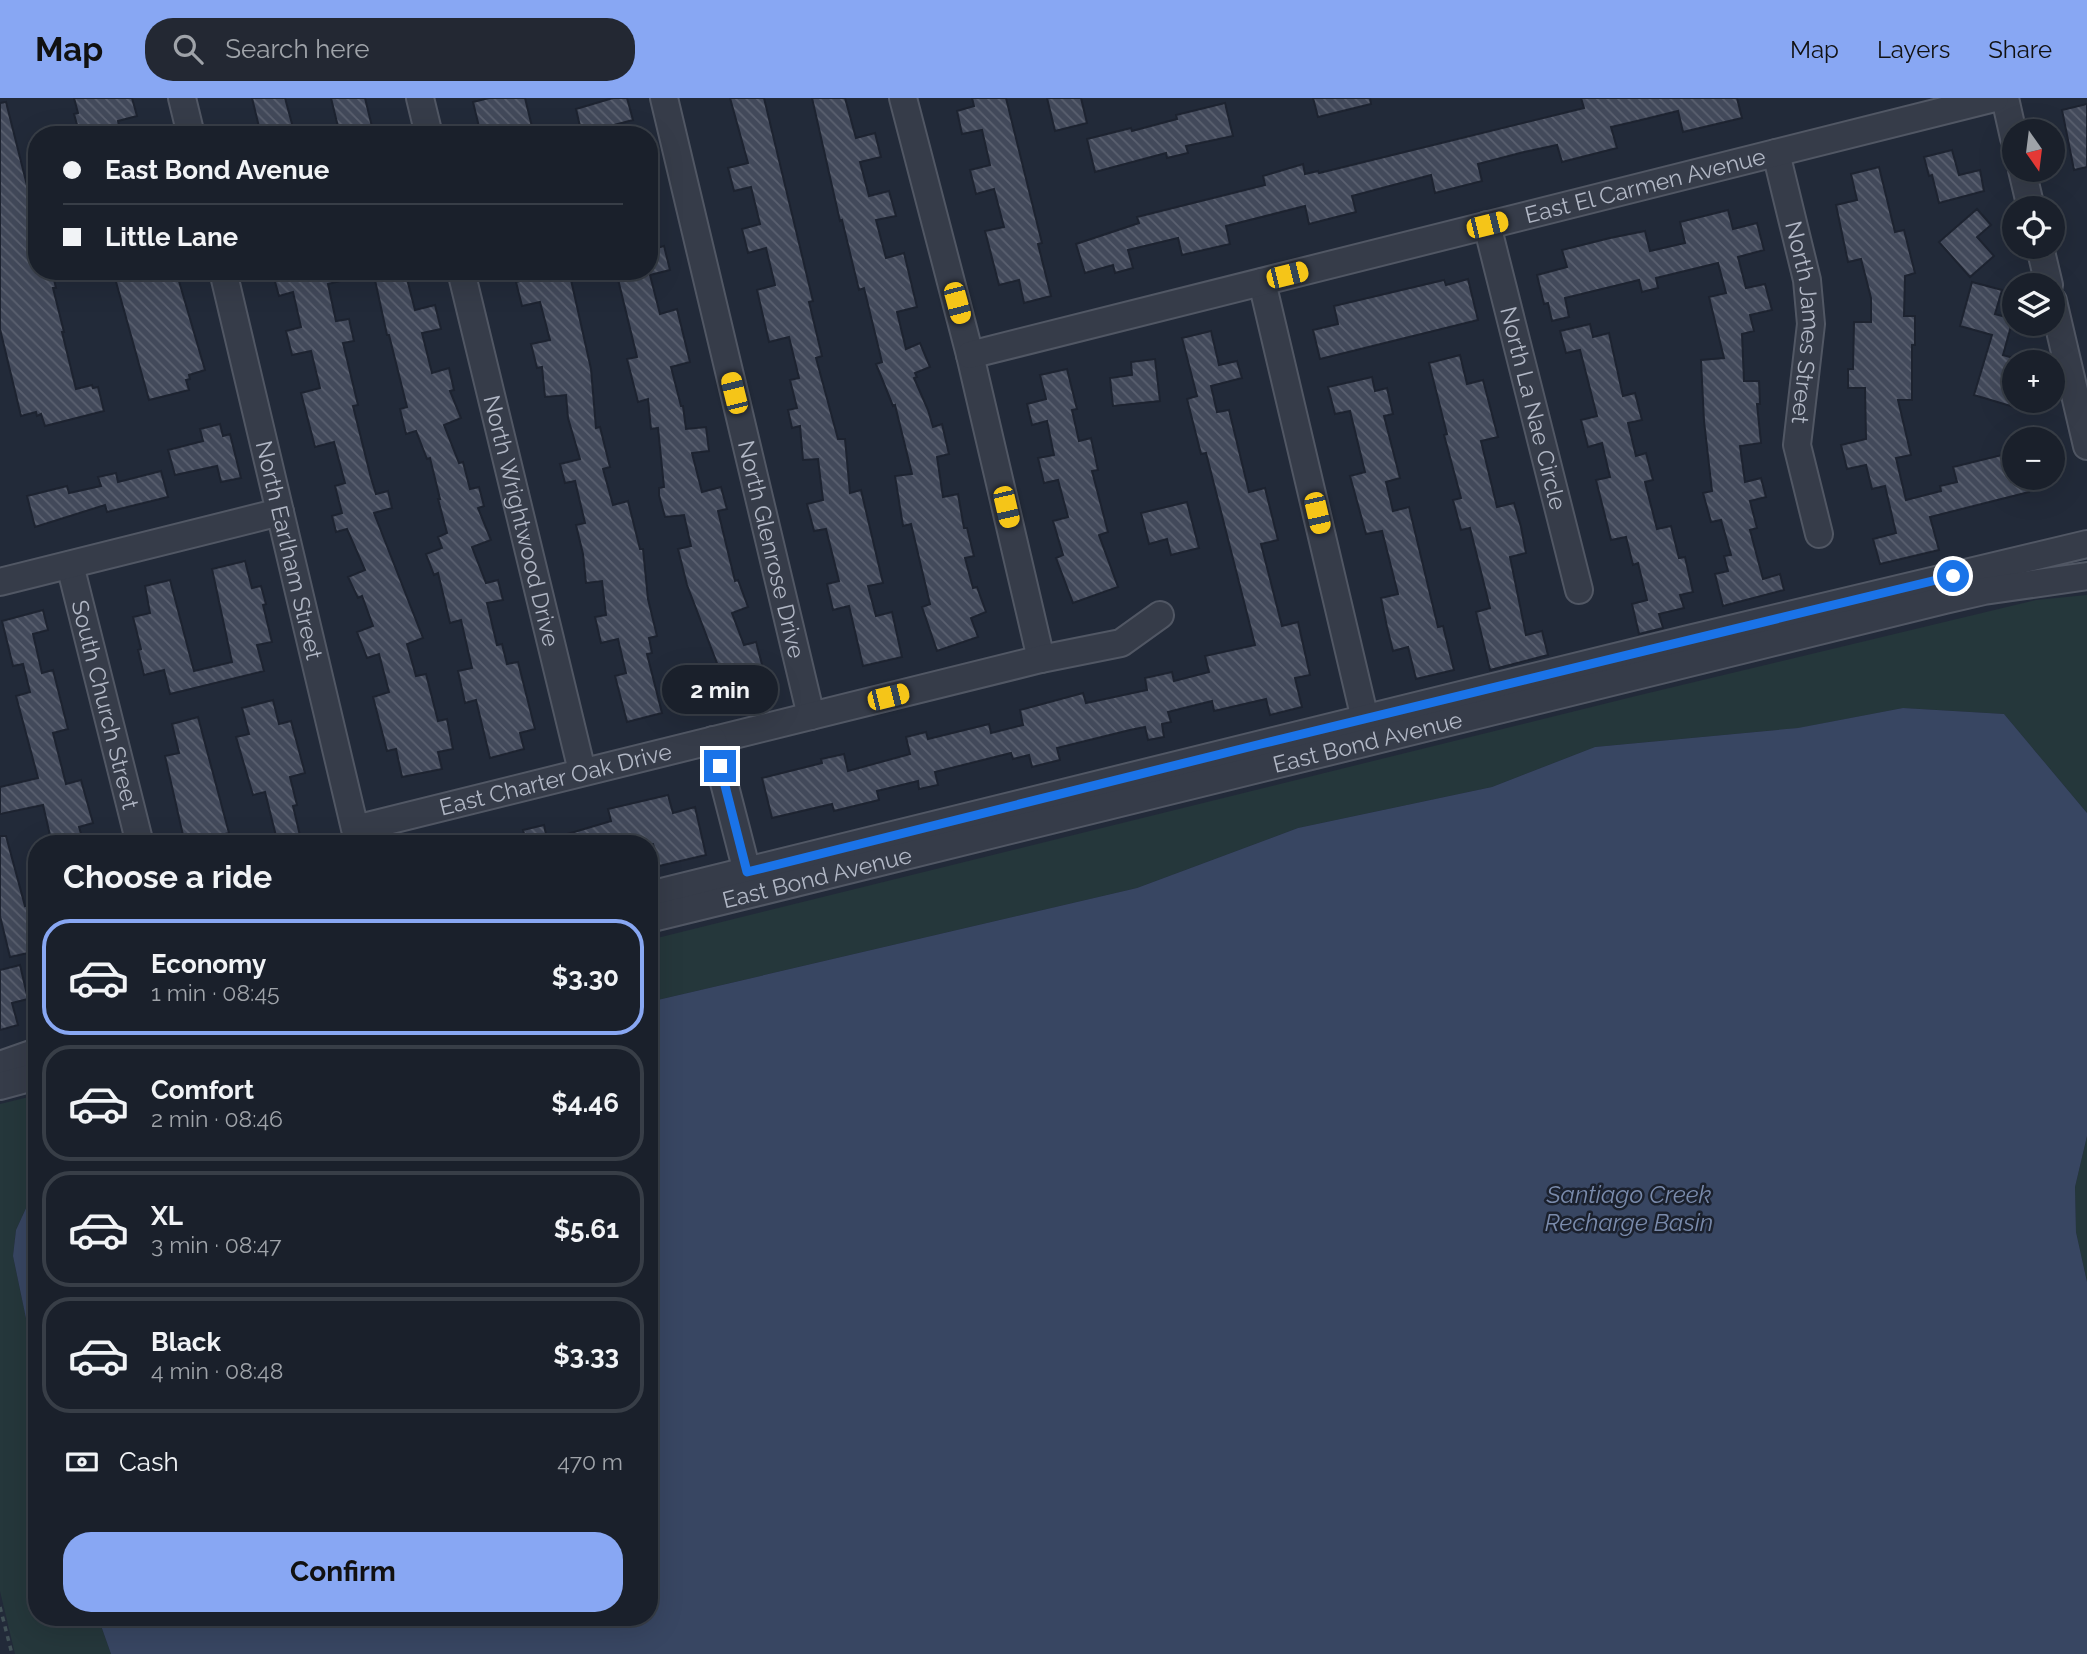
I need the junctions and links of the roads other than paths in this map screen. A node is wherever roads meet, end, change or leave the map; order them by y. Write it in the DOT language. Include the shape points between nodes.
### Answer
graph roads {
  1 [pos="182,98"];
  2 [pos="420,98"];
  3 [pos="664,98"];
  4 [pos="903,98"];
  5 [pos="1995,98"];
  6 [pos="2005,98"];
  7 [pos="2010,119"];
  8 [pos="189,126"];
  9 [pos="427,126"];
  10 [pos="1776,153"];
  11 [pos="1487,225"];
  12 [pos="225,280"];
  13 [pos="463,280"];
  14 [pos="1262,282"];
  15 [pos="2061,336"];
  16 [pos="970,355"];
  17 [pos="2087,446"];
  18 [pos="280,512"];
  19 [pos="1819,534"];
  20 [pos="2087,544"];
  21 [pos="70,565"];
  22 [pos="2087,576"];
  23 [pos="1,579"];
  24 [pos="1578,590"];
  25 [pos="1160,615"];
  26 [pos="1041,659"];
  27 [pos="811,716"];
  28 [pos="1368,730"];
  29 [pos="713,740"];
  30 [pos="582,771"];
  31 [pos="355,829"];
  32 [pos="138,835"];
  33 [pos="750,883"];
  34 [pos="658,894"];
  35 [pos="658,916"];
  36 [pos="28,1055"];
  37 [pos="0,1065"];
  38 [pos="28,1078"];
  39 [pos="0,1086"];
  1 -- 8 [label="street"];
  2 -- 9 [label="street"];
  3 -- 27 [label="street, North Glenrose Drive"];
  4 -- 16 [label="street"];
  5 -- 10 [label="street, East El Carmen Avenue"];
  6 -- 7 [label="street"];
  10 -- 11 [label="street, East El Carmen Avenue"];
  10 -- 19 [label="street, North James Street" via="1807,280 1811,324 1797,445"];
  11 -- 14 [label="street, East El Carmen Avenue"];
  11 -- 24 [label="street, North La Nae Circle"];
  12 -- 18 [label="street, North Earlham Street"];
  13 -- 30 [label="street, North Wrightwood Drive"];
  14 -- 16 [label="street, East El Carmen Avenue"];
  14 -- 28 [label="street"];
  15 -- 17 [label="street"];
  16 -- 26 [label="street"];
  18 -- 21 [label="street"];
  18 -- 31 [label="street, North Earlham Street"];
  20 -- 28 [label="street, East Bond Avenue" via="1697,637"];
  21 -- 23 [label="street"];
  21 -- 32 [label="street, South Church Street"];
  22 -- 28 [label="street, East Bond Avenue" via="1958,597"];
  25 -- 26 [label="street, East Charter Oak Drive" via="1121,643"];
  26 -- 27 [label="street, East Charter Oak Drive"];
  27 -- 29 [label="street, East Charter Oak Drive"];
  28 -- 33 [label="street, East Bond Avenue"];
  29 -- 30 [label="street, East Charter Oak Drive"];
  29 -- 33 [label="street"];
  30 -- 31 [label="street, East Charter Oak Drive"];
  33 -- 34 [label="street, East Bond Avenue"];
  33 -- 35 [label="street, East Bond Avenue"];
  36 -- 37 [label="street"];
  38 -- 39 [label="street"];
}
